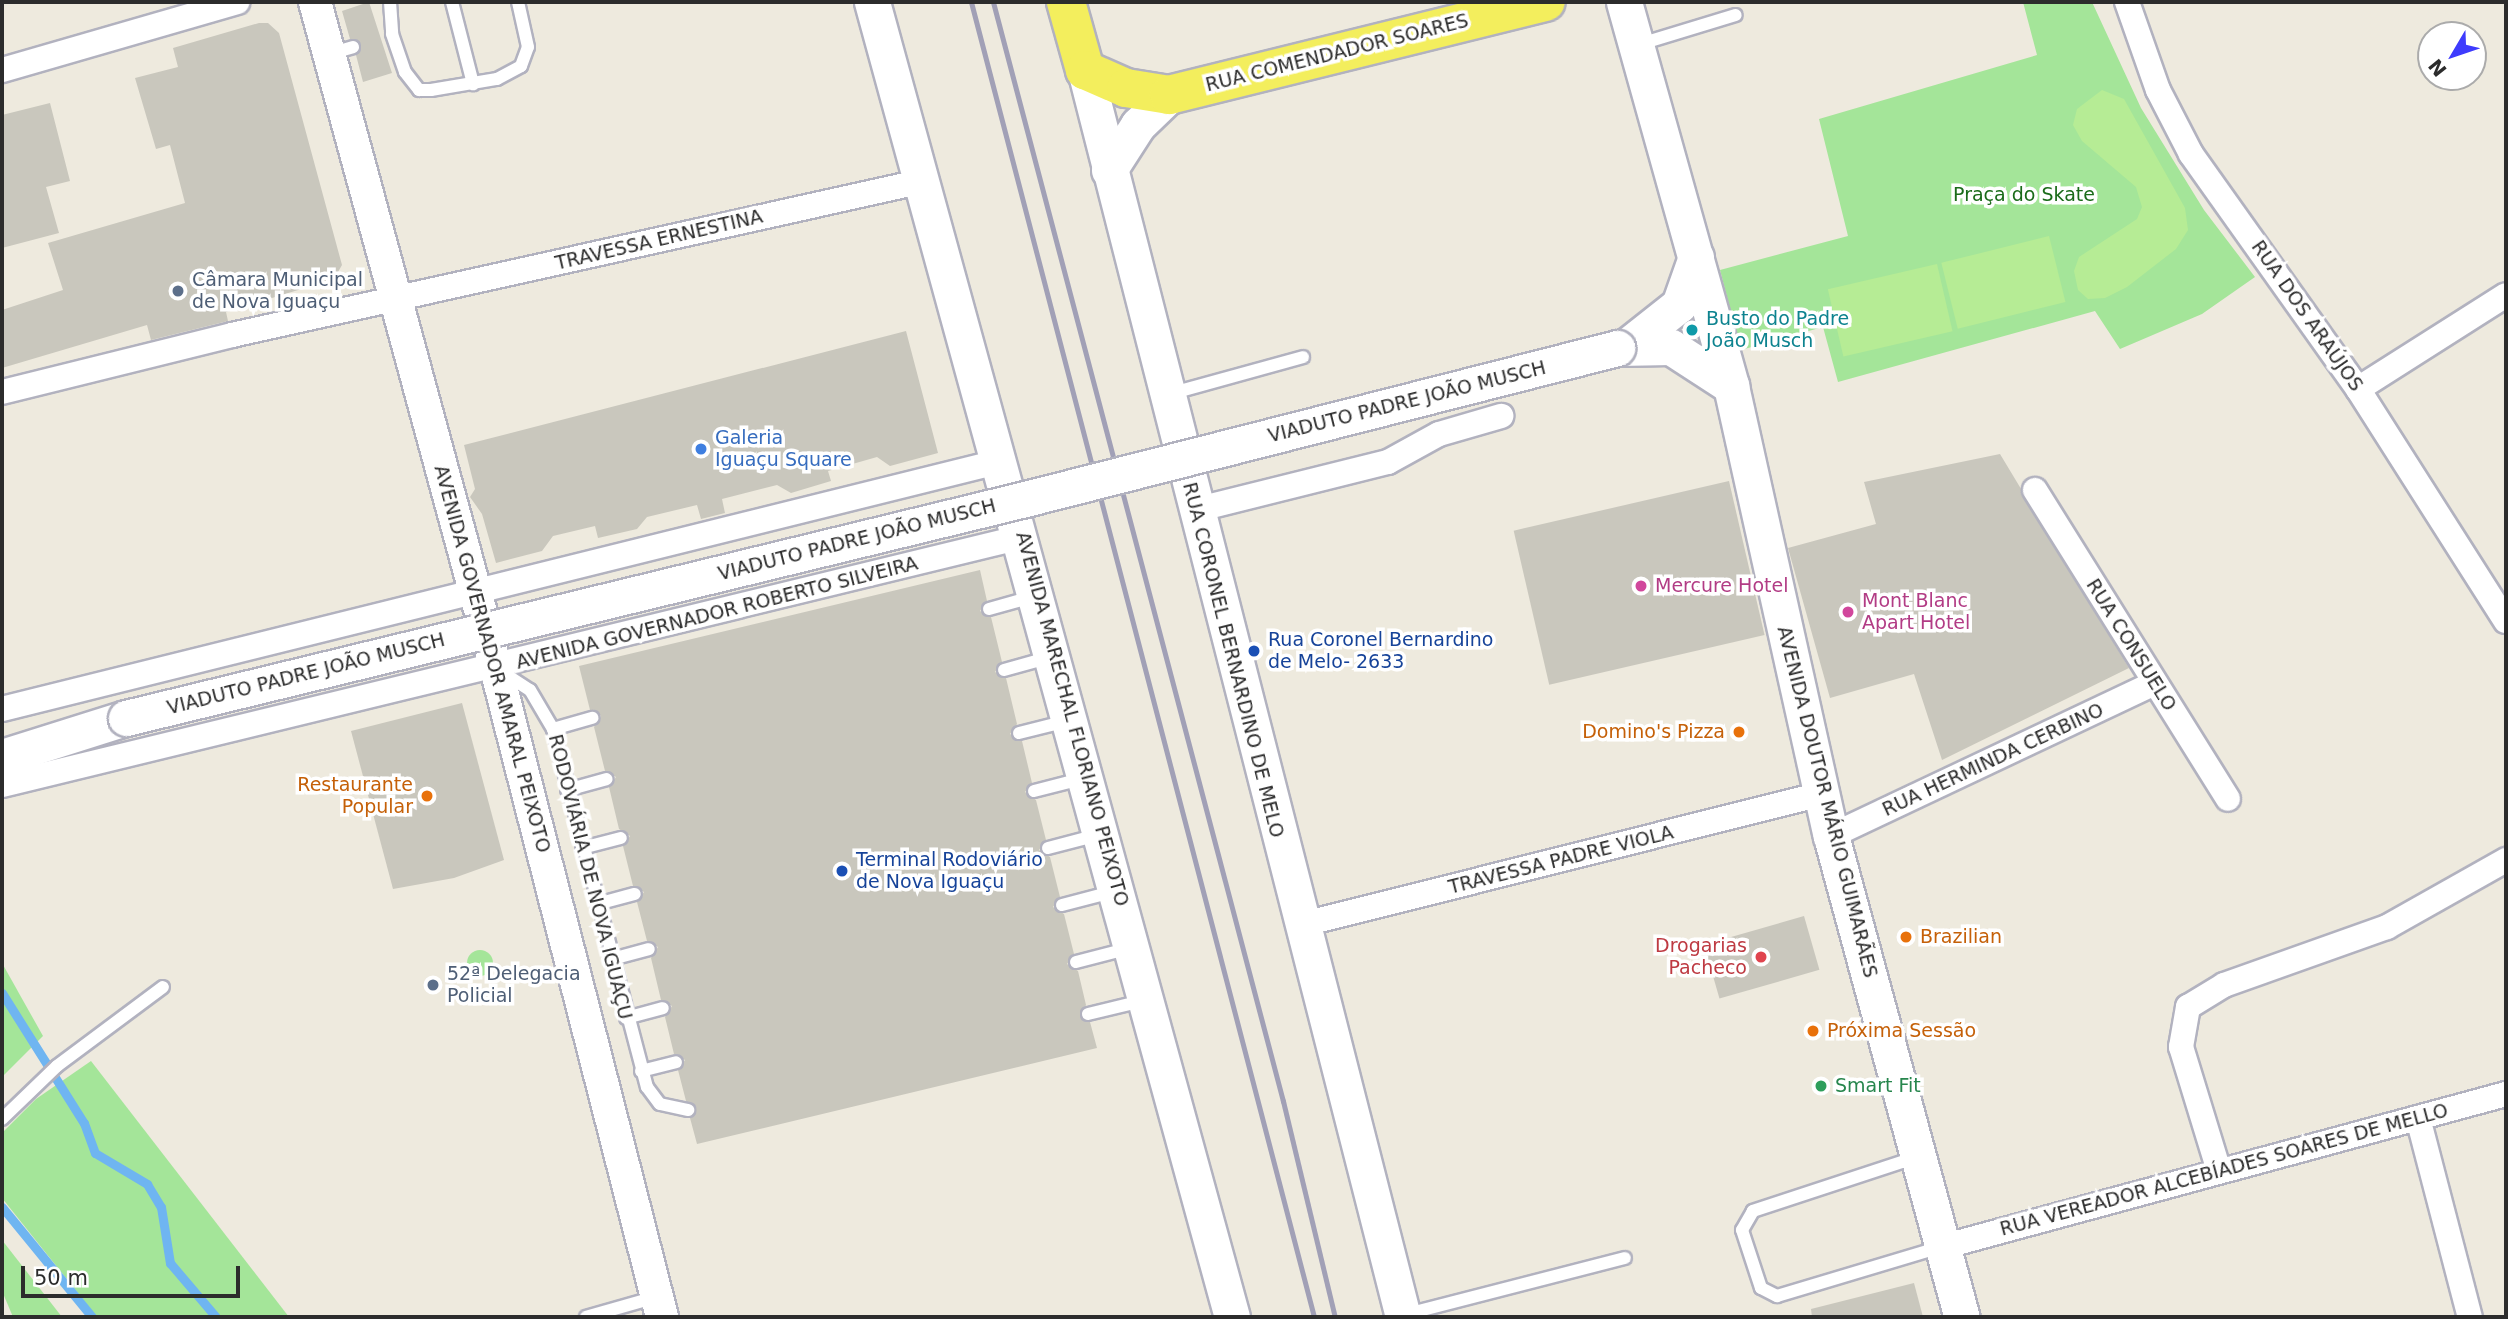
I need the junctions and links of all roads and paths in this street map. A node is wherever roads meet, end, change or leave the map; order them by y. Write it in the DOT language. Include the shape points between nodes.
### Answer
graph roads {
  1 [pos="237,2"];
  2 [pos="315,2"];
  3 [pos="390,2"];
  4 [pos="452,2"];
  5 [pos="518,2"];
  6 [pos="872,2"];
  7 [pos="1066,2"];
  8 [pos="1546,2"];
  9 [pos="1624,2"];
  10 [pos="2127,2"];
  11 [pos="1736,15"];
  12 [pos="1637,45"];
  13 [pos="2,70"];
  14 [pos="1085,70"];
  15 [pos="472,84"];
  16 [pos="1169,95"];
  17 [pos="1109,170"];
  18 [pos="923,181"];
  19 [pos="1696,257"];
  20 [pos="395,299"];
  21 [pos="2504,301"];
  22 [pos="1622,347"];
  23 [pos="1303,357"];
  24 [pos="1731,386"];
  25 [pos="2358,389"];
  26 [pos="2,393"];
  27 [pos="1166,395"];
  28 [pos="1501,416"];
  29 [pos="1002,461"];
  30 [pos="2035,490"];
  31 [pos="1195,510"];
  32 [pos="1022,537"];
  33 [pos="475,592"];
  34 [pos="1039,595"];
  35 [pos="989,609"];
  36 [pos="2506,621"];
  37 [pos="1055,656"];
  38 [pos="496,668"];
  39 [pos="1004,670"];
  40 [pos="2155,683"];
  41 [pos="2,709"];
  42 [pos="592,718"];
  43 [pos="1072,719"];
  44 [pos="84,727"];
  45 [pos="553,729"];
  46 [pos="1020,733"];
  47 [pos="2,735"];
  48 [pos="2,757"];
  49 [pos="1088,777"];
  50 [pos="607,779"];
  51 [pos="2,785"];
  52 [pos="568,790"];
  53 [pos="1034,791"];
  54 [pos="1821,794"];
  55 [pos="2228,799"];
  56 [pos="1103,834"];
  57 [pos="1831,836"];
  58 [pos="621,838"];
  59 [pos="582,848"];
  60 [pos="1048,848"];
  61 [pos="2506,860"];
  62 [pos="1118,891"];
  63 [pos="635,894"];
  64 [pos="597,904"];
  65 [pos="1062,905"];
  66 [pos="1300,925"];
  67 [pos="1134,947"];
  68 [pos="649,949"];
  69 [pos="612,959"];
  70 [pos="1076,962"];
  71 [pos="163,987"];
  72 [pos="1148,999"];
  73 [pos="663,1008"];
  74 [pos="1088,1014"];
  75 [pos="626,1018"];
  76 [pos="676,1062"];
  77 [pos="641,1071"];
  78 [pos="2506,1094"];
  79 [pos="688,1110"];
  80 [pos="2418,1118"];
  81 [pos="2,1119"];
  82 [pos="1918,1157"];
  83 [pos="2219,1171"];
  84 [pos="1942,1247"];
  85 [pos="1625,1258"];
  86 [pos="659,1307"];
  87 [pos="1403,1316"];
  88 [pos="586,1317"];
  89 [pos="1232,1317"];
  90 [pos="1962,1317"];
  91 [pos="2470,1317"];
  1 -- 13 [label="street"];
  2 -- 20 [label="street, AVENIDA GOVERNADOR AMARAL PEIXOTO" via="341,50"];
  3 -- 15 [label="lane" via="386,36 419,90"];
  4 -- 15 [label="lane"];
  5 -- 15 [label="lane" via="526,59 511,73"];
  6 -- 18 [label="main road, AVENIDA MARECHAL FLORIANO PEIXOTO"];
  7 -- 14 [label="main road, RUA CORONEL BERNARDINO DE MELO"];
  8 -- 16 [label="main road, RUA COMENDADOR SOARES"];
  9 -- 12 [label="main road, AVENIDA DOUTOR MÁRIO GUIMARÃES"];
  10 -- 25 [label="street, RUA DOS ARAÚJOS" via="2176,129"];
  11 -- 12 [label="lane"];
  12 -- 19 [label="main road, AVENIDA DOUTOR MÁRIO GUIMARÃES"];
  14 -- 16 [label="main road, RUA COMENDADOR SOARES" via="1126,88"];
  14 -- 17 [label="main road, RUA CORONEL BERNARDINO DE MELO"];
  16 -- 17 [label="main road" via="1139,125"];
  17 -- 27 [label="main road, RUA CORONEL BERNARDINO DE MELO"];
  18 -- 20 [label="street, TRAVESSA ERNESTINA"];
  18 -- 29 [label="main road, AVENIDA MARECHAL FLORIANO PEIXOTO"];
  19 -- 22 [label="main road, VIADUTO PADRE JOÃO MUSCH" via="1679,305"];
  19 -- 24 [label="main road, AVENIDA DOUTOR MÁRIO GUIMARÃES"];
  20 -- 26 [label="street, TRAVESSA ERNESTINA"];
  20 -- 33 [label="street, AVENIDA GOVERNADOR AMARAL PEIXOTO"];
  21 -- 25 [label="street"];
  22 -- 24 [label="main road, VIADUTO PADRE JOÃO MUSCH" via="1681,351"];
  22 -- 44 [label="main road, VIADUTO PADRE JOÃO MUSCH, bridge" via="1033,498"];
  23 -- 27 [label="lane"];
  24 -- 54 [label="main road, AVENIDA DOUTOR MÁRIO GUIMARÃES"];
  25 -- 36 [label="street, RUA DOS ARAÚJOS"];
  27 -- 31 [label="main road, RUA CORONEL BERNARDINO DE MELO"];
  28 -- 31 [label="street" via="1440,434 1388,462"];
  29 -- 32 [label="main road, AVENIDA MARECHAL FLORIANO PEIXOTO"];
  29 -- 33 [label="street"];
  30 -- 40 [label="street, RUA CONSUELO"];
  31 -- 66 [label="main road, RUA CORONEL BERNARDINO DE MELO"];
  32 -- 34 [label="main road, AVENIDA MARECHAL FLORIANO PEIXOTO"];
  32 -- 38 [label="street, AVENIDA GOVERNADOR ROBERTO SILVEIRA"];
  33 -- 38 [label="street, AVENIDA GOVERNADOR AMARAL PEIXOTO"];
  33 -- 41 [label="street"];
  34 -- 35 [label="lane"];
  34 -- 37 [label="main road, AVENIDA MARECHAL FLORIANO PEIXOTO"];
  37 -- 39 [label="lane"];
  37 -- 43 [label="main road, AVENIDA MARECHAL FLORIANO PEIXOTO"];
  38 -- 45 [label="lane, RODOVIÁRIA DE NOVA IGUAÇU" via="530,690"];
  38 -- 51 [label="street, AVENIDA GOVERNADOR ROBERTO SILVEIRA"];
  38 -- 86 [label="street, AVENIDA GOVERNADOR AMARAL PEIXOTO"];
  40 -- 55 [label="street, RUA CONSUELO"];
  40 -- 57 [label="street, RUA HERMINDA CERBINO"];
  42 -- 45 [label="lane"];
  43 -- 46 [label="lane"];
  43 -- 49 [label="main road, AVENIDA MARECHAL FLORIANO PEIXOTO"];
  44 -- 47 [label="main road, VIADUTO PADRE JOÃO MUSCH"];
  44 -- 48 [label="main road, VIADUTO PADRE JOÃO MUSCH"];
  45 -- 52 [label="lane, RODOVIÁRIA DE NOVA IGUAÇU"];
  49 -- 53 [label="lane"];
  49 -- 56 [label="main road, AVENIDA MARECHAL FLORIANO PEIXOTO"];
  50 -- 52 [label="lane"];
  52 -- 59 [label="lane, RODOVIÁRIA DE NOVA IGUAÇU"];
  54 -- 57 [label="main road, AVENIDA DOUTOR MÁRIO GUIMARÃES"];
  54 -- 66 [label="street, TRAVESSA PADRE VIOLA"];
  56 -- 60 [label="lane"];
  56 -- 62 [label="main road, AVENIDA MARECHAL FLORIANO PEIXOTO"];
  57 -- 82 [label="main road, AVENIDA DOUTOR MÁRIO GUIMARÃES"];
  58 -- 59 [label="lane"];
  59 -- 64 [label="lane, RODOVIÁRIA DE NOVA IGUAÇU"];
  61 -- 83 [label="street" via="2387,927 2224,985 2188,1007 2181,1047"];
  62 -- 65 [label="lane"];
  62 -- 67 [label="main road, AVENIDA MARECHAL FLORIANO PEIXOTO"];
  63 -- 64 [label="lane"];
  64 -- 69 [label="lane, RODOVIÁRIA DE NOVA IGUAÇU"];
  66 -- 87 [label="main road, RUA CORONEL BERNARDINO DE MELO"];
  67 -- 70 [label="lane"];
  67 -- 72 [label="main road, AVENIDA MARECHAL FLORIANO PEIXOTO"];
  68 -- 69 [label="lane"];
  69 -- 75 [label="lane, RODOVIÁRIA DE NOVA IGUAÇU"];
  71 -- 81 [label="lane" via="57,1066"];
  72 -- 74 [label="lane"];
  72 -- 89 [label="main road, AVENIDA MARECHAL FLORIANO PEIXOTO"];
  73 -- 75 [label="lane"];
  75 -- 77 [label="lane, RODOVIÁRIA DE NOVA IGUAÇU"];
  76 -- 77 [label="lane"];
  77 -- 79 [label="lane, RODOVIÁRIA DE NOVA IGUAÇU" via="660,1104"];
  78 -- 80 [label="street, RUA VEREADOR ALCEBÍADES SOARES DE MELLO"];
  80 -- 83 [label="street, RUA VEREADOR ALCEBÍADES SOARES DE MELLO"];
  80 -- 91 [label="street"];
  82 -- 84 [label="main road, AVENIDA DOUTOR MÁRIO GUIMARÃES"];
  82 -- 84 [label="lane" via="1753,1211 1742,1230 1761,1288 1777,1296"];
  83 -- 84 [label="street, RUA VEREADOR ALCEBÍADES SOARES DE MELLO"];
  84 -- 90 [label="main road, AVENIDA DOUTOR MÁRIO GUIMARÃES"];
  85 -- 87 [label="lane"];
  86 -- 88 [label="lane"];
}
